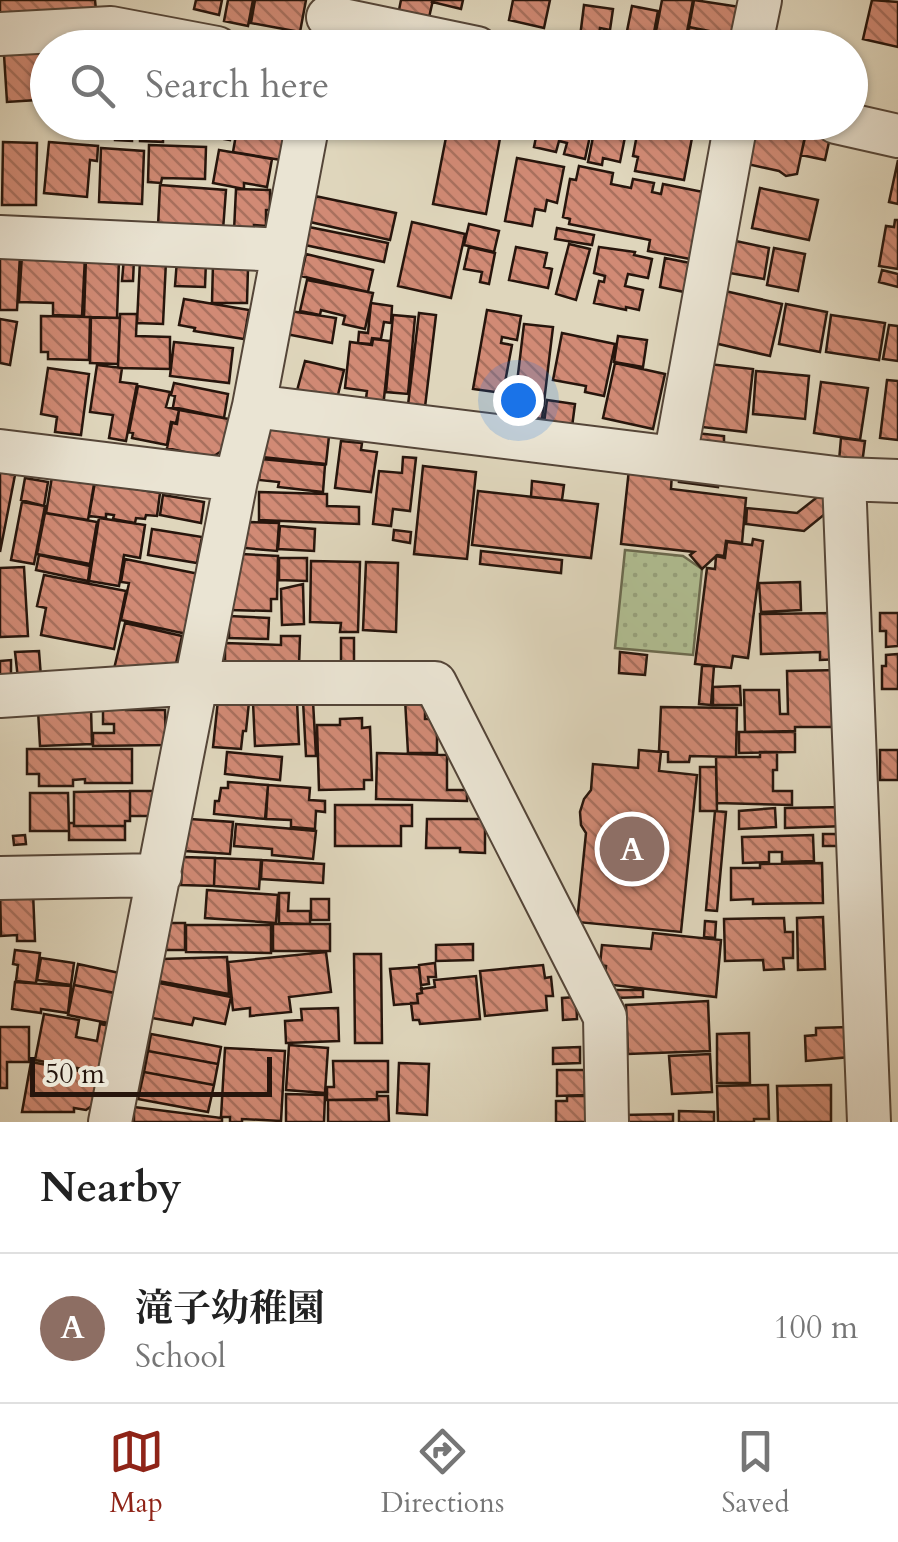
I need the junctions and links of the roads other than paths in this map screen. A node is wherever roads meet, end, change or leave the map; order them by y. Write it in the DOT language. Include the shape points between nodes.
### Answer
graph roads {
  1 [pos="760,0"];
  2 [pos="114,14"];
  3 [pos="327,22"];
  4 [pos="162,30"];
  5 [pos="373,30"];
  6 [pos="754,30"];
  7 [pos="0,34"];
  8 [pos="868,129"];
  9 [pos="898,136"];
  10 [pos="305,140"];
  11 [pos="733,140"];
  12 [pos="0,238"];
  13 [pos="284,250"];
  14 [pos="254,406"];
  15 [pos="0,451"];
  16 [pos="675,458"];
  17 [pos="844,479"];
  18 [pos="236,480"];
  19 [pos="898,481"];
  20 [pos="197,683"];
  21 [pos="0,696"];
  22 [pos="160,876"];
  23 [pos="0,878"];
  24 [pos="110,1122"];
  25 [pos="606,1122"];
  26 [pos="869,1122"];
  1 -- 6 [label="street"];
  2 -- 4 [label="street"];
  2 -- 7 [label="street"];
  3 -- 5 [label="street"];
  8 -- 9 [label="street"];
  10 -- 13 [label="street"];
  11 -- 16 [label="street"];
  12 -- 13 [label="street"];
  13 -- 14 [label="street"];
  14 -- 16 [label="street"];
  14 -- 18 [label="street"];
  15 -- 18 [label="street"];
  16 -- 17 [label="street"];
  17 -- 19 [label="street"];
  17 -- 26 [label="street"];
  18 -- 20 [label="street"];
  20 -- 21 [label="street"];
  20 -- 22 [label="street"];
  20 -- 25 [label="street" via="435,683 605,1017"];
  22 -- 23 [label="street"];
  22 -- 24 [label="street"];
}
